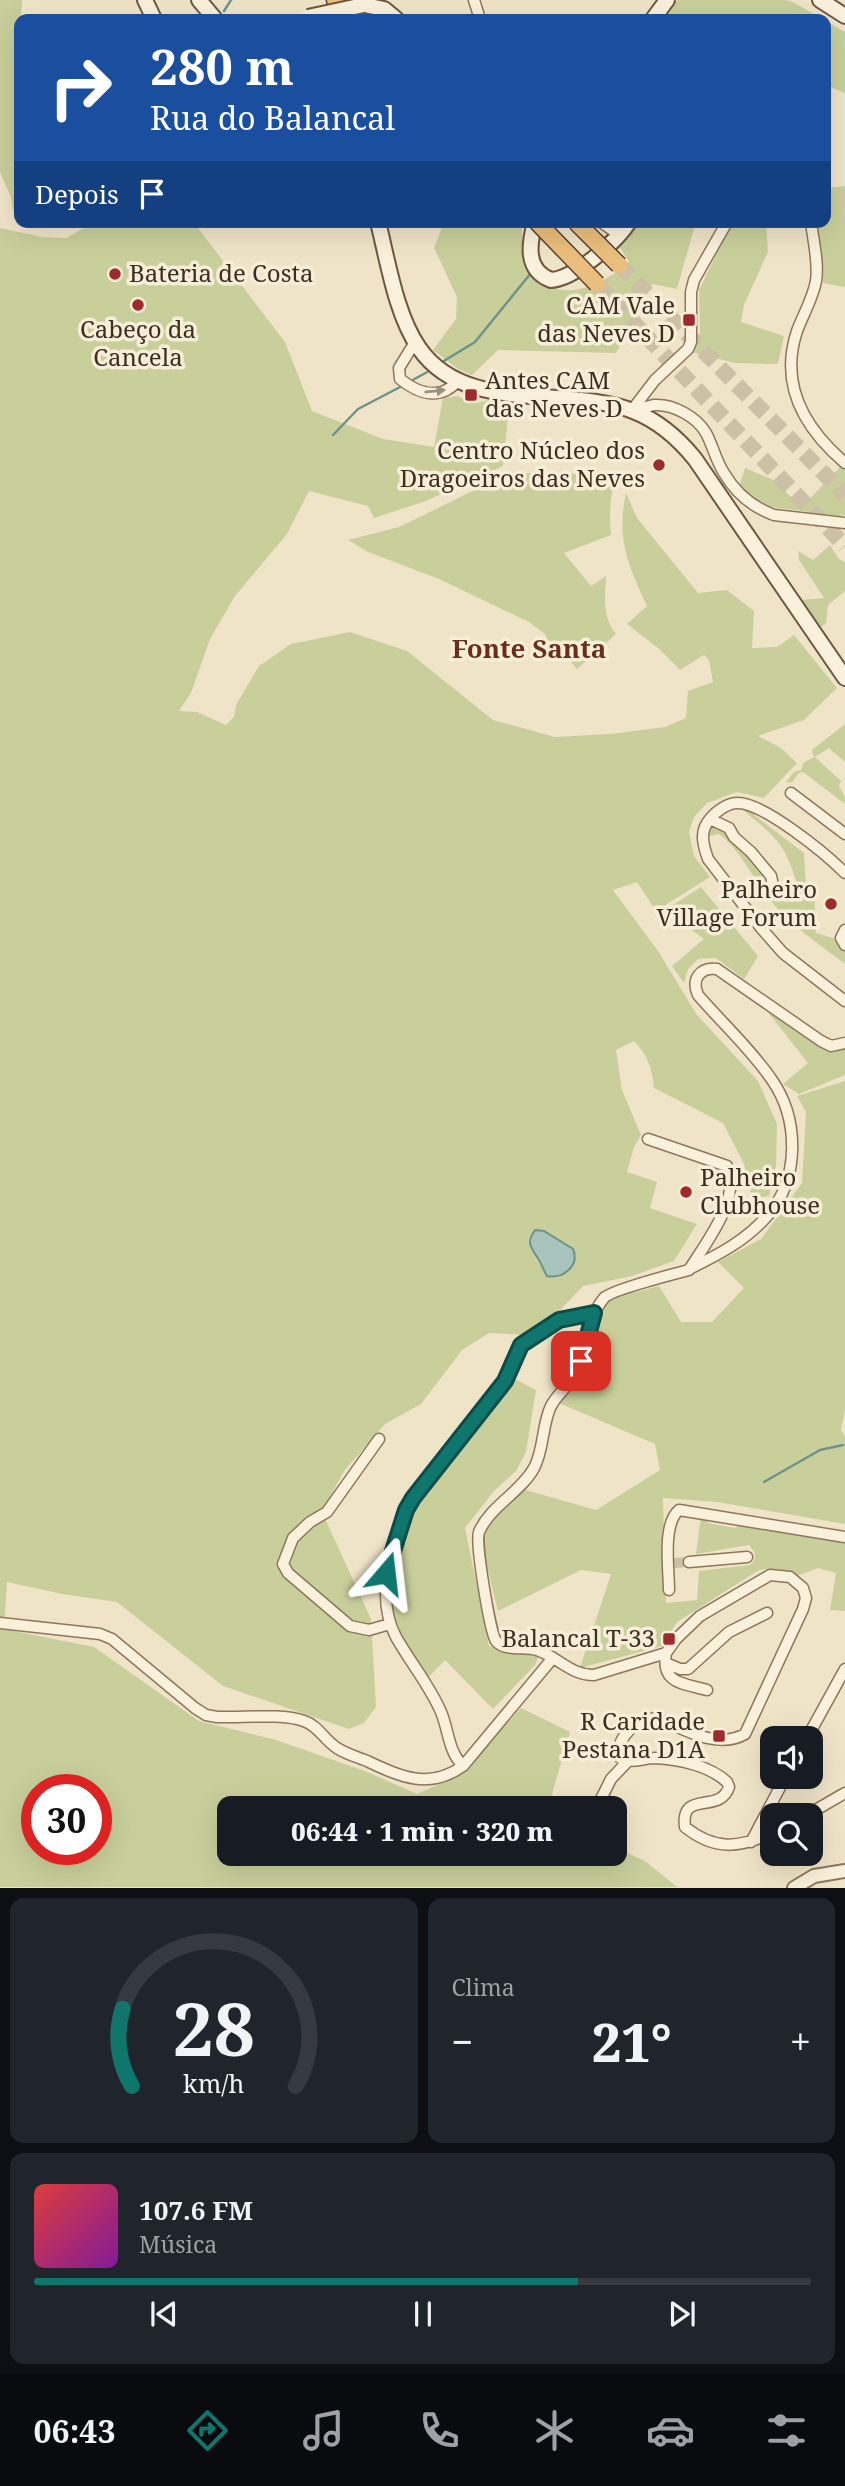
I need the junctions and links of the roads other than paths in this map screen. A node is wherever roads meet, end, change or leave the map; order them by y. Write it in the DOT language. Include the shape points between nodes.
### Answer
graph roads {
  1 [pos="199,0"];
  2 [pos="320,0"];
  3 [pos="335,0"];
  4 [pos="820,0"];
  5 [pos="211,14"];
  6 [pos="325,14"];
  7 [pos="334,14"];
  8 [pos="349,14"];
  9 [pos="390,14"];
  10 [pos="845,16"];
  11 [pos="379,228"];
  12 [pos="534,228"];
  13 [pos="542,228"];
  14 [pos="582,228"];
  15 [pos="609,228"];
  16 [pos="624,228"];
  17 [pos="724,228"];
  18 [pos="812,228"];
  19 [pos="619,235"];
  20 [pos="619,264"];
  21 [pos="597,284"];
  22 [pos="419,348"];
  23 [pos="454,379"];
  24 [pos="632,410"];
  25 [pos="845,463"];
  26 [pos="845,523"];
  27 [pos="845,678"];
  28 [pos="791,793"];
  29 [pos="710,819"];
  30 [pos="845,834"];
  31 [pos="845,873"];
  32 [pos="775,894"];
  33 [pos="845,930"];
  34 [pos="845,945"];
  35 [pos="845,1001"];
  36 [pos="845,1044"];
  37 [pos="648,1139"];
  38 [pos="689,1270"];
  39 [pos="594,1313"];
  40 [pos="379,1439"];
  41 [pos="845,1537"];
  42 [pos="747,1557"];
  43 [pos="689,1562"];
  44 [pos="669,1590"];
  45 [pos="767,1613"];
  46 [pos="0,1623"];
  47 [pos="390,1624"];
  48 [pos="666,1658"];
  49 [pos="552,1659"];
  50 [pos="845,1669"];
  51 [pos="707,1690"];
  52 [pos="814,1726"];
  53 [pos="628,1761"];
  54 [pos="463,1766"];
  55 [pos="779,1789"];
  56 [pos="845,1793"];
  57 [pos="603,1796"];
  58 [pos="823,1806"];
  59 [pos="760,1838"];
  60 [pos="751,1842"];
  61 [pos="842,1873"];
  62 [pos="794,1888"];
  1 -- 5 [label="main road"];
  2 -- 7 [label="highway"];
  3 -- 8 [label="highway"];
  4 -- 10 [label="main road"];
  6 -- 9 [label="main road, bridge" via="364,5"];
  11 -- 22 [label="main road" via="408,330"];
  12 -- 19 [label="main road" via="529,250 535,266 551,280 601,252"];
  13 -- 21 [label="highway, bridge"];
  14 -- 20 [label="highway, bridge"];
  15 -- 19 [label="street"];
  16 -- 19 [label="main road"];
  17 -- 24 [label="street" via="694,280 688,349"];
  18 -- 25 [label="street" via="817,278 792,350 792,390 803,414"];
  22 -- 23 [label="main road"];
  22 -- 23 [label="street, one-way" via="399,368 398,376 406,384 434,394 448,390"];
  23 -- 24 [label="main road" via="490,391 602,402"];
  24 -- 26 [label="street" via="664,406 696,419 734,489 765,512"];
  24 -- 27 [label="main road" via="670,433 695,459"];
  28 -- 30 [label="street"];
  29 -- 31 [label="street" via="735,803 758,808"];
  29 -- 32 [label="street" via="729,828 751,852 771,876"];
  29 -- 35 [label="street" via="702,842 716,871 783,953"];
  33 -- 34 [label="street" via="841,938"];
  36 -- 38 [label="street" via="831,1046 821,1041 717,968 700,973 695,987 698,995 777,1089 788,1112 793,1143 785,1186 770,1213 729,1248"];
  37 -- 38 [label="street" via="727,1166 730,1173 724,1213"];
  38 -- 39 [label="street" via="606,1296"];
  39 -- 47 [label="street" via="559,1320 521,1345 505,1381 413,1498 386,1573"];
  39 -- 49 [label="street" via="578,1368 550,1407 535,1467 478,1534 495,1640 508,1647 534,1649"];
  40 -- 47 [label="street" via="327,1512 293,1538 283,1564 350,1626 369,1630"];
  41 -- 44 [label="street" via="679,1510 671,1520 667,1541"];
  42 -- 43 [label="street"];
  45 -- 48 [label="street" via="720,1639 688,1670"];
  46 -- 54 [label="street" via="100,1634 126,1648 206,1715 295,1718 318,1728 337,1748 415,1780 436,1778"];
  47 -- 54 [label="street" via="441,1712 450,1748"];
  48 -- 49 [label="street" via="594,1675 573,1672"];
  48 -- 51 [label="street" via="671,1679"];
  48 -- 53 [label="street" via="676,1639 700,1616 770,1575 790,1577 803,1588 803,1609 745,1734 712,1740 647,1718 621,1741 618,1756"];
  49 -- 54 [label="street"];
  50 -- 52 [label="street"];
  53 -- 57 [label="street"];
  53 -- 60 [label="street" via="672,1760 721,1776 729,1787 727,1794 691,1806 684,1817 685,1827 710,1842 736,1846"];
  55 -- 60 [label="street"];
  56 -- 58 [label="street"];
  59 -- 60 [label="street"];
  61 -- 62 [label="street" via="805,1880"];
}
